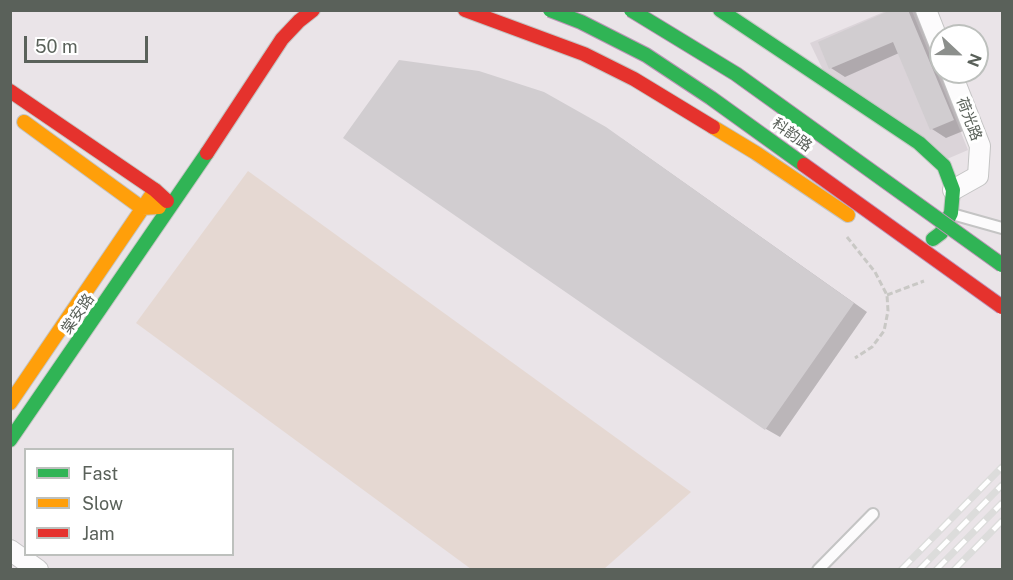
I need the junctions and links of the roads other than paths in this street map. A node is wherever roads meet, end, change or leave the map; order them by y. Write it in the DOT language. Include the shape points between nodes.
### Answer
graph roads {
  1 [pos="313,10"];
  2 [pos="451,10"];
  3 [pos="465,10"];
  4 [pos="550,10"];
  5 [pos="631,10"];
  6 [pos="720,10"];
  7 [pos="926,10"];
  8 [pos="480,16"];
  9 [pos="932,24"];
  10 [pos="956,84"];
  11 [pos="10,91"];
  12 [pos="10,112"];
  13 [pos="154,190"];
  14 [pos="953,190"];
  15 [pos="172,206"];
  16 [pos="142,208"];
  17 [pos="951,213"];
  18 [pos="856,221"];
  19 [pos="1002,228"];
  20 [pos="885,240"];
  21 [pos="1002,265"];
  22 [pos="1002,307"];
  23 [pos="10,403"];
  24 [pos="10,440"];
  25 [pos="873,514"];
  26 [pos="10,550"];
  27 [pos="38,570"];
  28 [pos="818,570"];
  1 -- 15 [label="main road, 棠安路" via="282,39"];
  2 -- 8 [label="main road"];
  3 -- 8 [label="main road"];
  4 -- 22 [label="main road, 科韵路, bridge" via="646,55"];
  5 -- 21 [label="main road, 科韵路, bridge" via="736,74"];
  6 -- 14 [label="main road" via="919,143 944,166"];
  7 -- 9 [label="street"];
  8 -- 18 [label="main road" via="584,54 634,79 756,153"];
  10 -- 14 [label="street, 荷光路" via="980,146 978,176"];
  11 -- 13 [label="main road"];
  12 -- 16 [label="main road"];
  13 -- 15 [label="main road"];
  13 -- 16 [label="main road, 棠安路"];
  14 -- 17 [label="main road"];
  15 -- 16 [label="main road"];
  15 -- 24 [label="main road, 棠安路"];
  16 -- 23 [label="main road, 棠安路"];
  17 -- 19 [label="lane"];
  17 -- 20 [label="main road" via="941,233 931,241 901,248"];
  25 -- 28 [label="lane"];
  26 -- 27 [label="street"];
}
